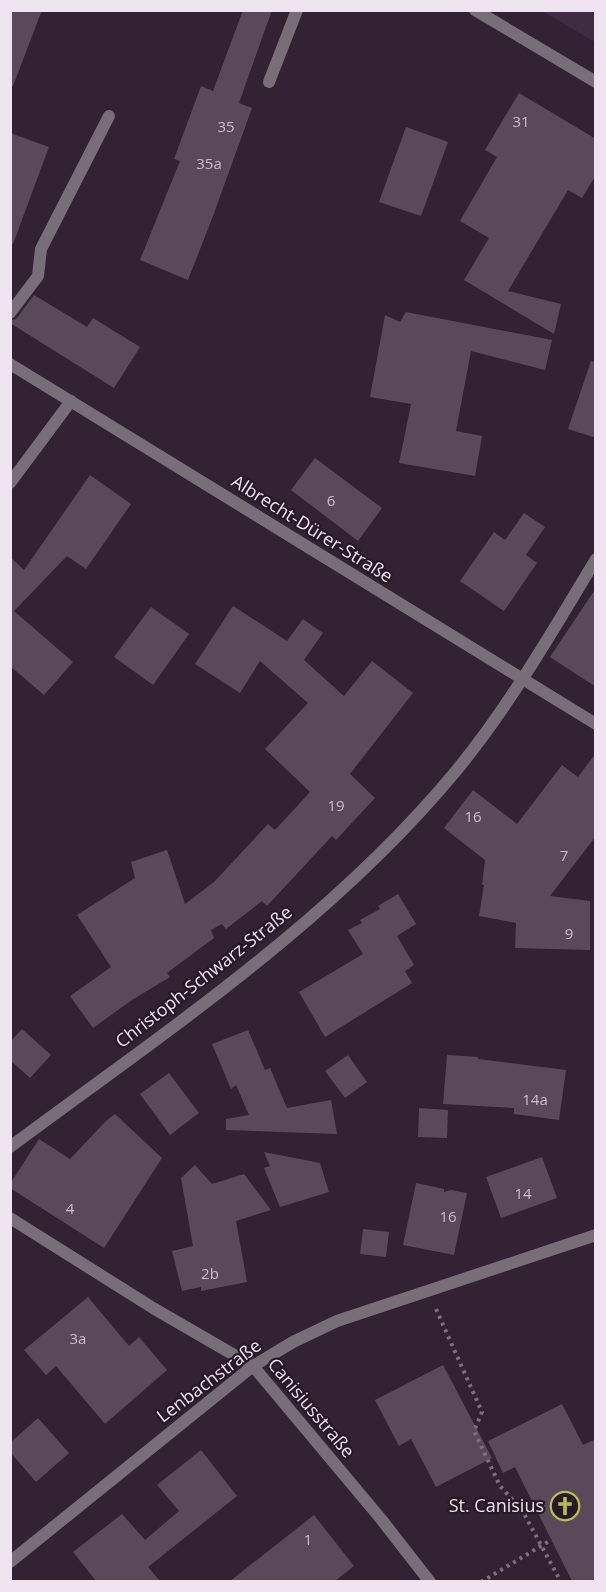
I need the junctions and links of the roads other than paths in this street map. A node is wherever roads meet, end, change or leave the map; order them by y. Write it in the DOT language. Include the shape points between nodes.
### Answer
graph roads {
  1 [pos="297,10"];
  2 [pos="475,10"];
  3 [pos="269,82"];
  4 [pos="596,82"];
  5 [pos="109,116"];
  6 [pos="10,313"];
  7 [pos="10,364"];
  8 [pos="71,401"];
  9 [pos="10,483"];
  10 [pos="596,559"];
  11 [pos="524,680"];
  12 [pos="596,724"];
  13 [pos="10,1147"];
  14 [pos="10,1218"];
  15 [pos="596,1235"];
  16 [pos="253,1366"];
  17 [pos="10,1562"];
  18 [pos="430,1581"];
  1 -- 3 [label="street"];
  2 -- 4 [label="street"];
  5 -- 6 [label="street" via="41,249 38,276"];
  7 -- 8 [label="street, Albrecht-Dürer-Straße"];
  8 -- 9 [label="street"];
  8 -- 11 [label="street, Albrecht-Dürer-Straße"];
  10 -- 11 [label="street, Christoph-Schwarz-Straße"];
  11 -- 12 [label="street, Albrecht-Dürer-Straße"];
  11 -- 13 [label="street, Christoph-Schwarz-Straße" via="456,770 342,891 256,964"];
  14 -- 16 [label="street, Canisiusstraße"];
  15 -- 16 [label="street, Lenbachstraße" via="337,1321"];
  16 -- 17 [label="street, Lenbachstraße"];
  16 -- 18 [label="street, Canisiusstraße"];
}
